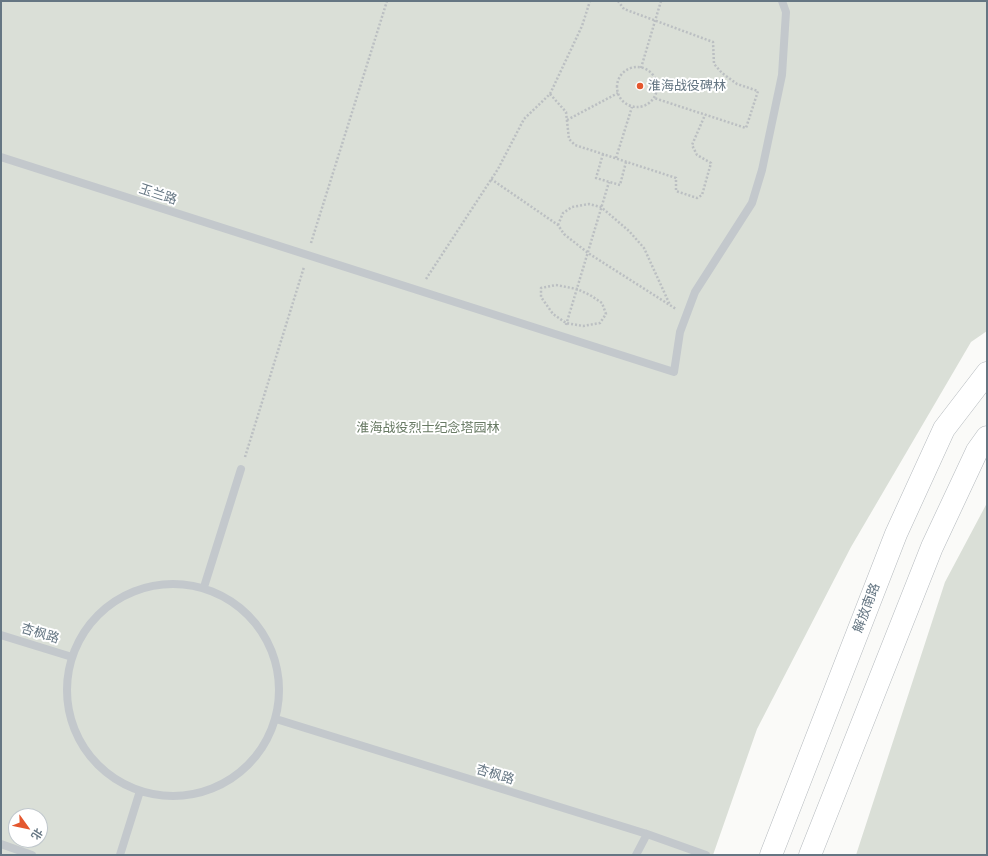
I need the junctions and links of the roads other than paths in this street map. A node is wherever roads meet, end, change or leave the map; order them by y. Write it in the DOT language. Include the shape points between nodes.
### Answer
graph roads {
  1 [pos="782,1"];
  2 [pos="1,157"];
  3 [pos="987,373"];
  4 [pos="987,437"];
  5 [pos="241,469"];
  6 [pos="204,587"];
  7 [pos="1,635"];
  8 [pos="72,657"];
  9 [pos="276,719"];
  10 [pos="140,791"];
  11 [pos="647,834"];
  12 [pos="1,844"];
  13 [pos="32,855"];
  14 [pos="120,855"];
  15 [pos="636,855"];
  16 [pos="706,855"];
  17 [pos="771,855"];
  18 [pos="810,855"];
  1 -- 2 [label="lane, 玉兰路" via="786,12 782,75 762,170 752,203 695,292 680,332 674,372"];
  3 -- 17 [label="main road, 解放南路" via="944,429 896,534"];
  4 -- 18 [label="main road" via="976,451 932,547"];
  5 -- 6 [label="lane"];
  6 -- 8 [label="lane" via="172,583 159,585 139,589 110,604 87,627"];
  6 -- 9 [label="lane" via="234,602 258,625 274,654 280,686"];
  7 -- 8 [label="lane, 杏枫路"];
  8 -- 10 [label="lane" via="67,690 72,723 87,753 110,776"];
  9 -- 10 [label="lane" via="261,750 237,775 219,785 207,791 174,796"];
  9 -- 11 [label="lane, 杏枫路"];
  10 -- 14 [label="lane"];
  11 -- 15 [label="lane"];
  11 -- 16 [label="lane, 杏枫路"];
  12 -- 13 [label="lane"];
}
